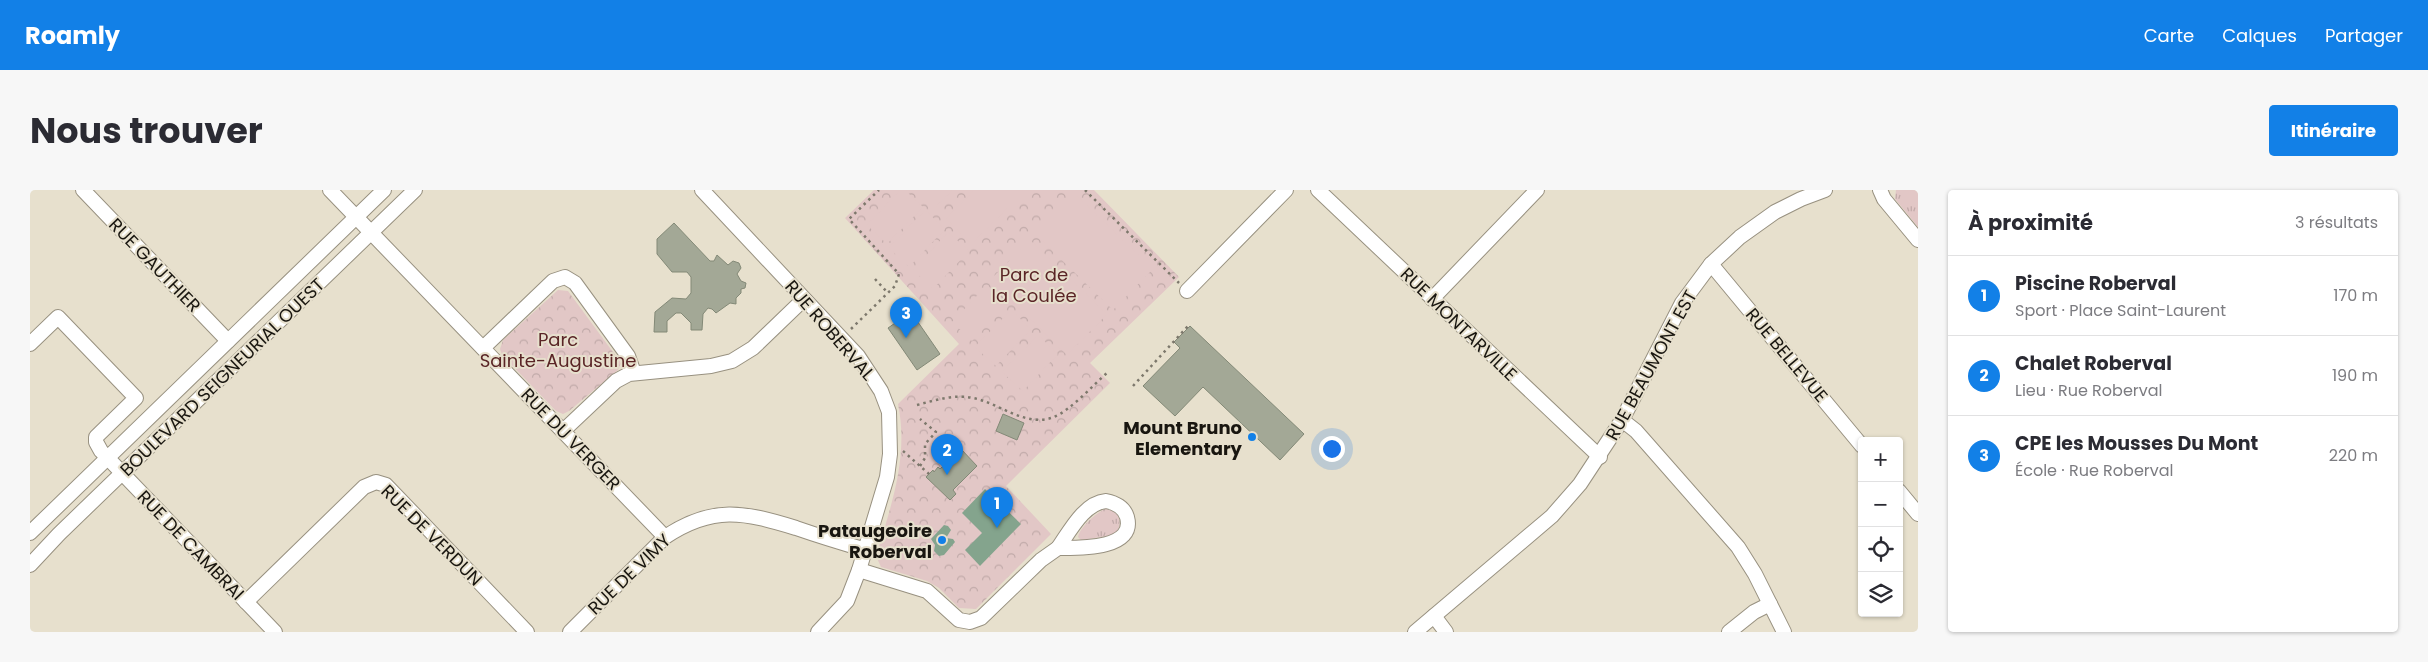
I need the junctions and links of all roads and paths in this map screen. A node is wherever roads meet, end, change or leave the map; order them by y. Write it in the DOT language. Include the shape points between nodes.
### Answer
graph roads {
  1 [pos="83,190"];
  2 [pos="330,190"];
  3 [pos="384,190"];
  4 [pos="415,190"];
  5 [pos="702,190"];
  6 [pos="879,190"];
  7 [pos="1085,190"];
  8 [pos="1286,190"];
  9 [pos="1318,190"];
  10 [pos="1537,190"];
  11 [pos="1822,190"];
  12 [pos="1880,190"];
  13 [pos="356,216"];
  14 [pos="372,232"];
  15 [pos="1918,240"];
  16 [pos="1711,264"];
  17 [pos="875,279"];
  18 [pos="1187,291"];
  19 [pos="888,293"];
  20 [pos="804,299"];
  21 [pos="1432,300"];
  22 [pos="1188,326"];
  23 [pos="841,338"];
  24 [pos="228,341"];
  25 [pos="30,344"];
  26 [pos="483,348"];
  27 [pos="634,373"];
  28 [pos="1107,373"];
  29 [pos="1133,386"];
  30 [pos="136,398"];
  31 [pos="917,405"];
  32 [pos="152,414"];
  33 [pos="920,419"];
  34 [pos="1622,420"];
  35 [pos="563,431"];
  36 [pos="1858,441"];
  37 [pos="1600,457"];
  38 [pos="107,458"];
  39 [pos="912,459"];
  40 [pos="920,466"];
  41 [pos="122,473"];
  42 [pos="929,474"];
  43 [pos="1903,496"];
  44 [pos="1918,514"];
  45 [pos="30,533"];
  46 [pos="665,537"];
  47 [pos="1058,548"];
  48 [pos="866,550"];
  49 [pos="30,565"];
  50 [pos="860,570"];
  51 [pos="246,602"];
  52 [pos="1770,604"];
  53 [pos="1434,616"];
  54 [pos="275,632"];
  55 [pos="527,632"];
  56 [pos="570,632"];
  57 [pos="818,632"];
  58 [pos="1415,632"];
  59 [pos="1446,632"];
  60 [pos="1729,632"];
  61 [pos="1784,632"];
  1 -- 24 [label="street, RUE GAUTHIER"];
  2 -- 13 [label="street, RUE DU VERGER"];
  3 -- 13 [label="street, BOULEVARD SEIGNEURIAL OUEST"];
  4 -- 14 [label="street, BOULEVARD SEIGNEURIAL OUEST"];
  5 -- 20 [label="street, RUE ROBERVAL"];
  6 -- 19 [label="path" via="849,219 899,274 895,286"];
  7 -- 18 [label="path"];
  8 -- 18 [label="street"];
  9 -- 21 [label="street, RUE MONTARVILLE"];
  10 -- 21 [label="street"];
  11 -- 16 [label="street, RUE BEAUMONT EST" via="1763,220"];
  12 -- 15 [label="street"];
  13 -- 14 [label="street, RUE DU VERGER"];
  13 -- 24 [label="street, BOULEVARD SEIGNEURIAL OUEST"];
  14 -- 26 [label="street, RUE DU VERGER"];
  14 -- 41 [label="street, BOULEVARD SEIGNEURIAL OUEST"];
  16 -- 34 [label="street, RUE BEAUMONT EST" via="1674,316"];
  16 -- 36 [label="street, RUE BELLEVUE"];
  17 -- 19 [label="path"];
  19 -- 23 [label="path"];
  20 -- 23 [label="street, RUE ROBERVAL"];
  20 -- 27 [label="street" via="753,348 732,361"];
  21 -- 37 [label="street, RUE MONTARVILLE"];
  22 -- 29 [label="path"];
  23 -- 48 [label="street, RUE ROBERVAL" via="875,380 889,418 887,477"];
  24 -- 32 [label="street, BOULEVARD SEIGNEURIAL OUEST"];
  25 -- 30 [label="street" via="58,317"];
  26 -- 27 [label="street" via="553,281 565,277 573,281 628,356"];
  26 -- 35 [label="street, RUE DU VERGER"];
  27 -- 35 [label="street" via="616,381"];
  28 -- 31 [label="path" via="1056,416 1042,420 1018,416 984,401 965,397 945,397"];
  30 -- 32 [label="street"];
  30 -- 38 [label="street, RUE DE CAMBRAI" via="96,437 96,444"];
  32 -- 38 [label="street, BOULEVARD SEIGNEURIAL OUEST"];
  33 -- 40 [label="path" via="936,432 925,444 926,456"];
  34 -- 37 [label="street, RUE BEAUMONT EST"];
  34 -- 52 [label="street" via="1636,431 1732,538"];
  35 -- 46 [label="street, RUE DU VERGER"];
  37 -- 53 [label="street, RUE BEAUMONT EST" via="1560,509"];
  38 -- 41 [label="street, RUE DE CAMBRAI"];
  38 -- 45 [label="street, BOULEVARD SEIGNEURIAL OUEST"];
  39 -- 40 [label="path"];
  40 -- 42 [label="path"];
  41 -- 49 [label="street, BOULEVARD SEIGNEURIAL OUEST"];
  41 -- 51 [label="street, RUE DE CAMBRAI"];
  43 -- 44 [label="street"];
  46 -- 48 [label="street, RUE DE VIMY" via="697,520 736,513 763,518"];
  46 -- 56 [label="street, RUE DE VIMY"];
  47 -- 47 [label="street" via="1082,548 1117,541 1126,532 1127,518 1113,502 1092,505"];
  47 -- 50 [label="street" via="1041,560 981,618 970,622 956,618 927,591"];
  48 -- 50 [label="street, RUE ROBERVAL"];
  50 -- 57 [label="street, RUE ROBERVAL" via="847,601"];
  51 -- 54 [label="street, RUE DE CAMBRAI"];
  51 -- 55 [label="street, RUE DE VERDUN" via="364,488 376,482 386,485"];
  52 -- 60 [label="street"];
  52 -- 61 [label="street"];
  53 -- 58 [label="street, RUE BEAUMONT EST"];
  53 -- 59 [label="street"];
}
